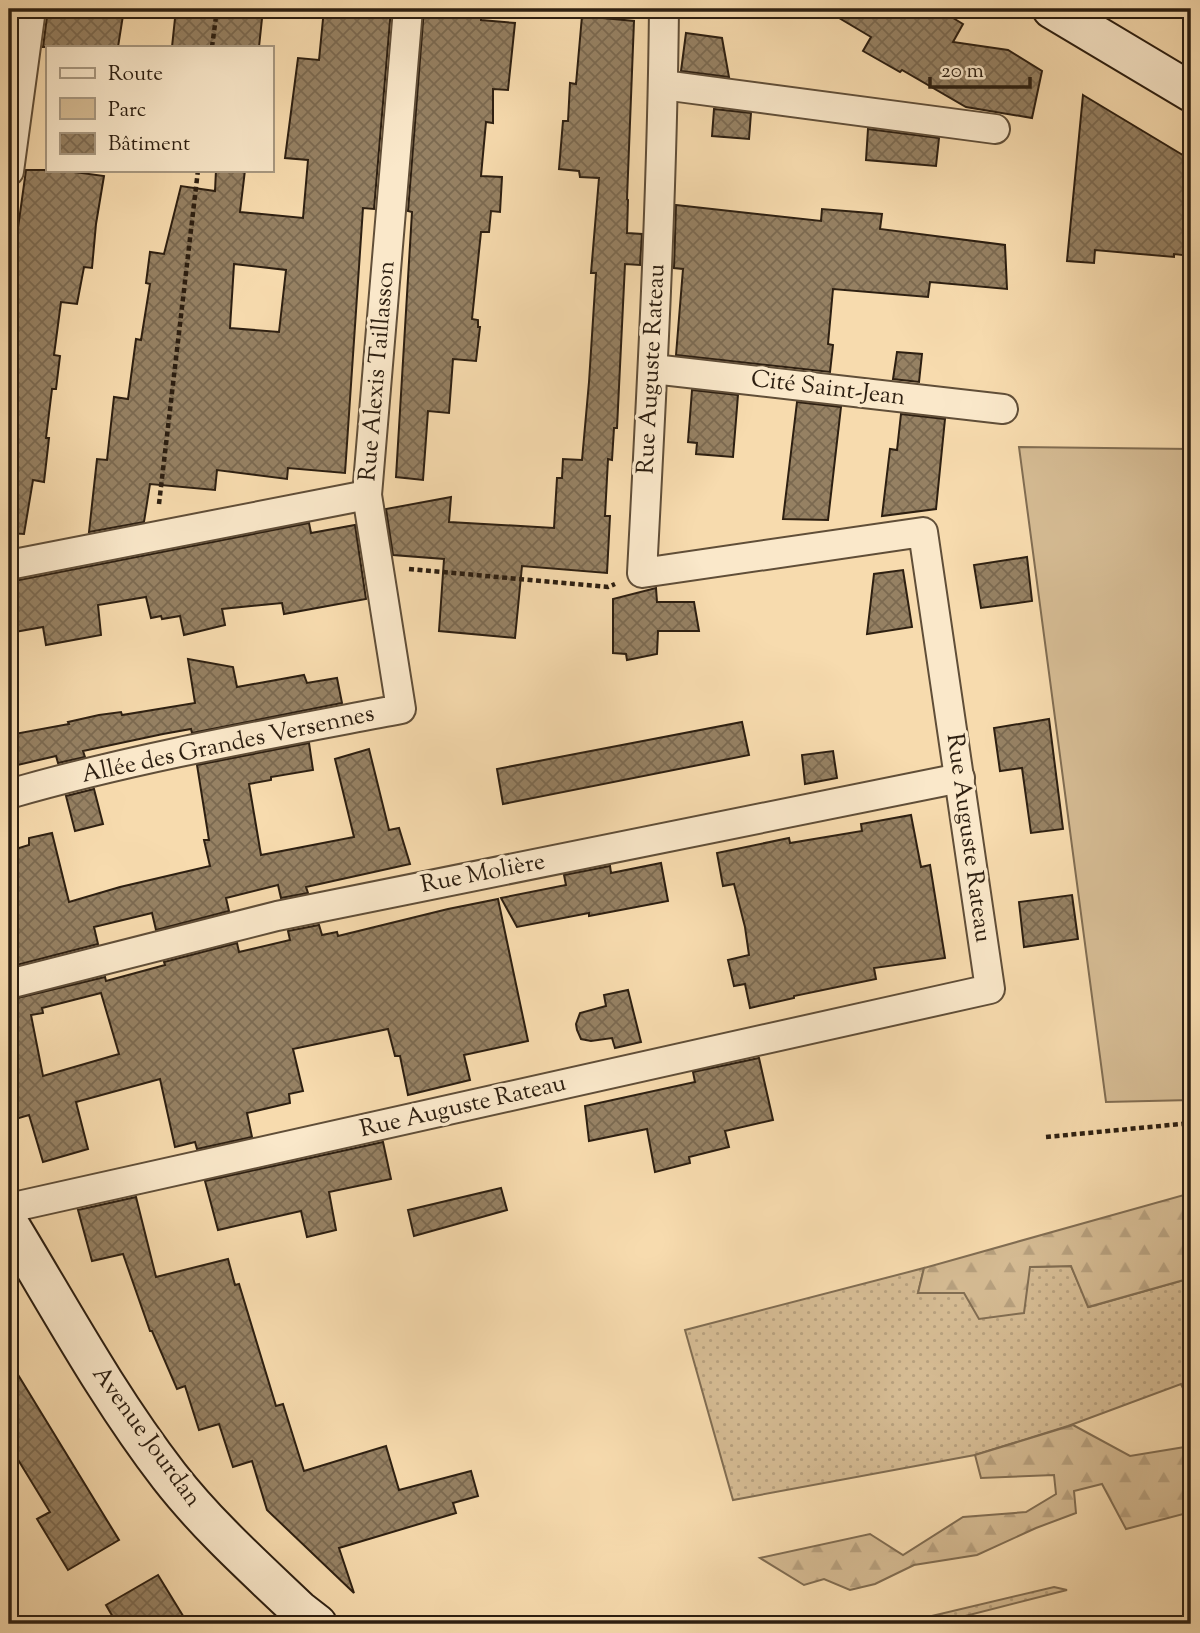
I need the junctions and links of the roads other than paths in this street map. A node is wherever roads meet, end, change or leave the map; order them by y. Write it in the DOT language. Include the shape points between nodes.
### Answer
graph roads {
  1 [pos="31,9"];
  2 [pos="408,9"];
  3 [pos="664,9"];
  4 [pos="1052,9"];
  5 [pos="663,85"];
  6 [pos="1191,92"];
  7 [pos="995,129"];
  8 [pos="9,171"];
  9 [pos="653,369"];
  10 [pos="1003,409"];
  11 [pos="367,495"];
  12 [pos="9,565"];
  13 [pos="960,778"];
  14 [pos="9,794"];
  15 [pos="9,984"];
  16 [pos="9,1208"];
  17 [pos="9,1224"];
  18 [pos="300,1619"];
  1 -- 8 [label="street"];
  2 -- 11 [label="street, Rue Alexis Taillasson"];
  3 -- 5 [label="street, Rue Auguste Rateau"];
  4 -- 6 [label="main road"];
  5 -- 7 [label="street"];
  5 -- 9 [label="street, Rue Auguste Rateau"];
  9 -- 10 [label="street, Cité Saint-Jean"];
  9 -- 13 [label="street, Rue Auguste Rateau" via="642,573 923,531"];
  11 -- 12 [label="street, Rue Alexis Taillasson"];
  11 -- 14 [label="street, Allée des Grandes Versennes" via="401,709 179,752"];
  13 -- 15 [label="street, Rue Molière" via="277,916"];
  13 -- 16 [label="street, Rue Auguste Rateau" via="990,989"];
  17 -- 18 [label="main road, Avenue Jourdan" via="141,1437 200,1512"];
}
